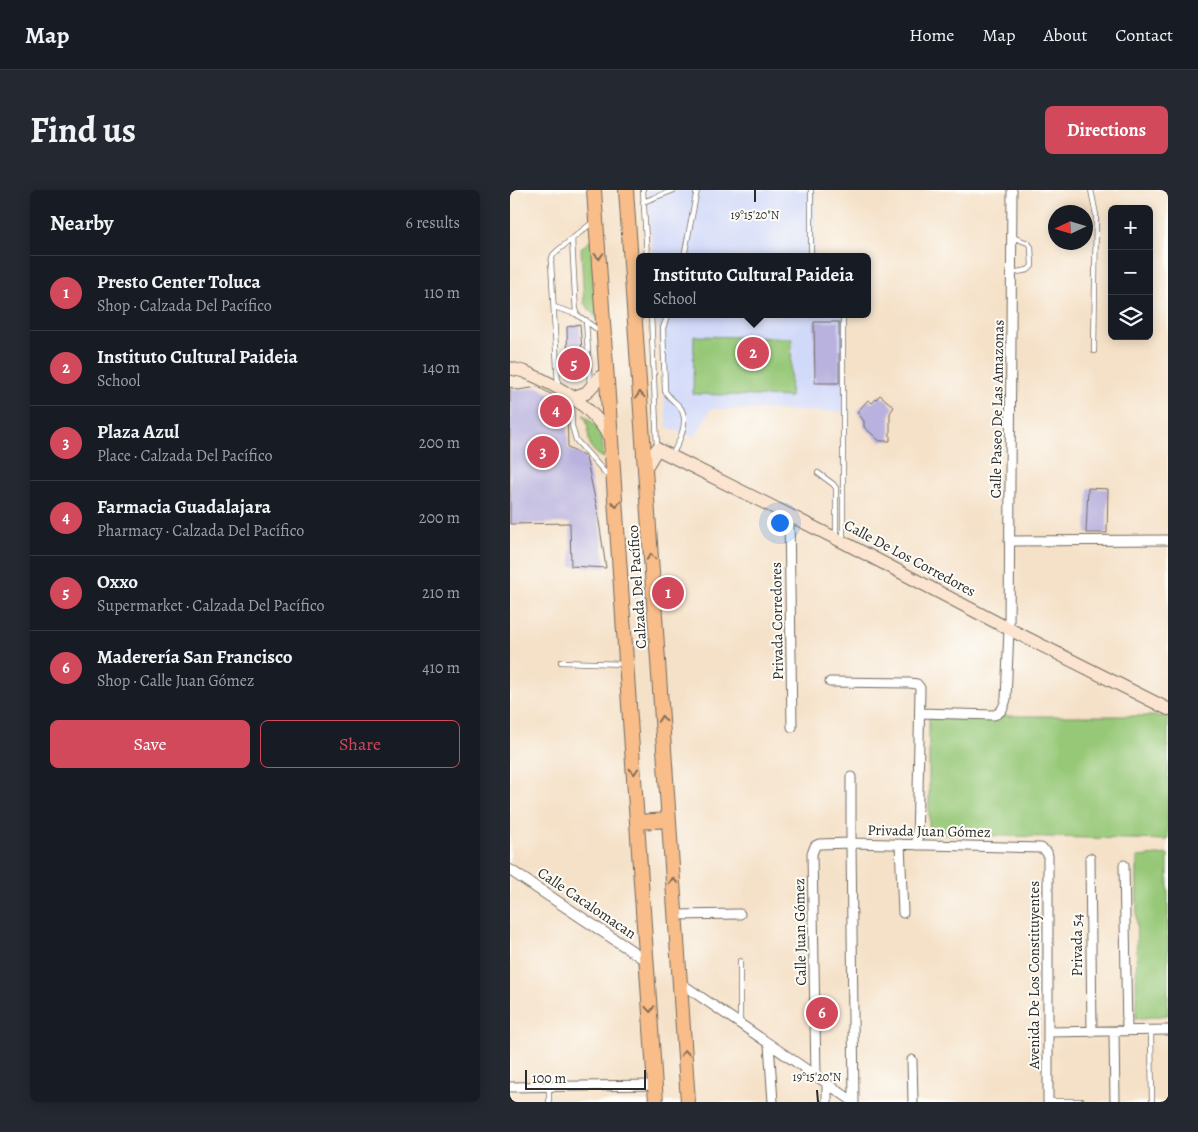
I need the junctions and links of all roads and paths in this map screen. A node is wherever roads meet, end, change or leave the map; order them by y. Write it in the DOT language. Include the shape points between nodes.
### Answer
graph roads {
  1 [pos="594,190"];
  2 [pos="626,190"];
  3 [pos="648,190"];
  4 [pos="674,190"];
  5 [pos="697,190"];
  6 [pos="811,190"];
  7 [pos="1012,190"];
  8 [pos="1091,190"];
  9 [pos="643,191"];
  10 [pos="643,202"];
  11 [pos="596,219"];
  12 [pos="1012,236"];
  13 [pos="572,240"];
  14 [pos="647,253"];
  15 [pos="685,253"];
  16 [pos="811,253"];
  17 [pos="1012,274"];
  18 [pos="554,307"];
  19 [pos="576,314"];
  20 [pos="652,318"];
  21 [pos="667,318"];
  22 [pos="843,318"];
  23 [pos="586,320"];
  24 [pos="604,334"];
  25 [pos="1094,351"];
  26 [pos="510,360"];
  27 [pos="510,368"];
  28 [pos="523,371"];
  29 [pos="608,383"];
  30 [pos="558,389"];
  31 [pos="591,389"];
  32 [pos="573,397"];
  33 [pos="610,438"];
  34 [pos="657,449"];
  35 [pos="672,456"];
  36 [pos="645,469"];
  37 [pos="818,473"];
  38 [pos="614,482"];
  39 [pos="789,516"];
  40 [pos="840,540"];
  41 [pos="1168,540"];
  42 [pos="1009,541"];
  43 [pos="1010,629"];
  44 [pos="562,662"];
  45 [pos="628,664"];
  46 [pos="830,682"];
  47 [pos="1168,709"];
  48 [pos="920,713"];
  49 [pos="792,727"];
  50 [pos="851,777"];
  51 [pos="668,820"];
  52 [pos="637,822"];
  53 [pos="851,843"];
  54 [pos="900,844"];
  55 [pos="917,844"];
  56 [pos="814,847"];
  57 [pos="1044,849"];
  58 [pos="1090,858"];
  59 [pos="1124,865"];
  60 [pos="510,870"];
  61 [pos="903,912"];
  62 [pos="740,914"];
  63 [pos="675,915"];
  64 [pos="646,961"];
  65 [pos="740,961"];
  66 [pos="680,982"];
  67 [pos="740,1023"];
  68 [pos="1151,1030"];
  69 [pos="1168,1030"];
  70 [pos="1127,1031"];
  71 [pos="1048,1032"];
  72 [pos="1092,1032"];
  73 [pos="1114,1032"];
  74 [pos="769,1044"];
  75 [pos="912,1060"];
  76 [pos="816,1076"];
  77 [pos="826,1083"];
  78 [pos="655,1084"];
  79 [pos="510,1087"];
  80 [pos="549,1087"];
  81 [pos="1082,1101"];
  82 [pos="549,1102"];
  83 [pos="656,1102"];
  84 [pos="688,1102"];
  85 [pos="773,1102"];
  86 [pos="826,1102"];
  87 [pos="854,1102"];
  88 [pos="913,1102"];
  89 [pos="1048,1102"];
  90 [pos="1115,1102"];
  91 [pos="1152,1102"];
  1 -- 11 [label="main road, Calzada Del Pacífico"];
  36 -- 2 [label="main road, Calzada Del Pacífico, one-way"];
  3 -- 9 [label="lane"];
  4 -- 10 [label="lane"];
  5 -- 15 [label="lane"];
  6 -- 16 [label="lane"];
  7 -- 12 [label="street, Calle Paseo De Las Amazonas"];
  8 -- 25 [label="lane" via="1096,215"];
  9 -- 10 [label="lane"];
  10 -- 14 [label="lane"];
  11 -- 13 [label="lane"];
  11 -- 24 [label="main road, Calzada Del Pacífico, one-way"];
  12 -- 17 [label="street, Calle Paseo De Las Amazonas"];
  12 -- 17 [label="lane" via="1032,247 1032,266"];
  13 -- 18 [label="lane" via="553,255 551,262"];
  13 -- 19 [label="lane"];
  17 -- 42 [label="street, Calle Paseo De Las Amazonas"];
  18 -- 19 [label="lane"];
  18 -- 30 [label="lane"];
  19 -- 23 [label="lane"];
  20 -- 34 [label="lane"];
  21 -- 35 [label="lane" via="663,328 665,391 680,408 684,424"];
  22 -- 40 [label="lane"];
  23 -- 24 [label="lane"];
  23 -- 31 [label="lane"];
  24 -- 29 [label="main road, Calzada Del Pacífico"];
  26 -- 28 [label="main road"];
  27 -- 28 [label="main road"];
  28 -- 30 [label="main road"];
  29 -- 31 [label="main road" via="600,377"];
  29 -- 33 [label="main road, Calzada Del Pacífico"];
  30 -- 32 [label="main road"];
  31 -- 32 [label="main road"];
  32 -- 33 [label="main road" via="599,420"];
  32 -- 38 [label="lane" via="572,426 576,440"];
  33 -- 38 [label="main road, Calzada Del Pacífico"];
  34 -- 35 [label="main road, Calle De Los Corredores"];
  34 -- 36 [label="main road"];
  35 -- 39 [label="main road, Calle De Los Corredores"];
  51 -- 36 [label="main road, Calzada Del Pacífico, one-way"];
  37 -- 40 [label="lane" via="836,488"];
  38 -- 45 [label="main road, Calzada Del Pacífico, one-way"];
  39 -- 40 [label="main road, Calle De Los Corredores"];
  39 -- 49 [label="street, Privada Corredores"];
  40 -- 43 [label="main road, Calle De Los Corredores"];
  41 -- 42 [label="street"];
  42 -- 43 [label="street, Calle Paseo De Las Amazonas"];
  43 -- 47 [label="main road, Calle De Los Corredores"];
  43 -- 48 [label="street, Calle Paseo De Las Amazonas" via="1006,699 999,713 994,716"];
  44 -- 45 [label="lane"];
  45 -- 52 [label="main road, Calzada Del Pacífico, one-way"];
  46 -- 48 [label="street" via="916,684 920,690"];
  48 -- 55 [label="street"];
  50 -- 53 [label="street"];
  51 -- 52 [label="main road"];
  63 -- 51 [label="main road, Calzada Del Pacífico, one-way"];
  52 -- 64 [label="main road, Calzada Del Pacífico"];
  53 -- 54 [label="street, Privada Juan Gómez"];
  53 -- 56 [label="street, Privada Juan Gómez"];
  53 -- 87 [label="street"];
  54 -- 55 [label="street, Privada Juan Gómez"];
  54 -- 61 [label="street"];
  55 -- 57 [label="street, Privada Juan Gómez"];
  56 -- 76 [label="street, Calle Juan Gómez"];
  57 -- 71 [label="street, Avenida De Los Constituyentes" via="1048,856"];
  58 -- 72 [label="street, Privada 54"];
  59 -- 70 [label="street"];
  60 -- 64 [label="street, Calle Cacalomacan"];
  62 -- 63 [label="street"];
  63 -- 66 [label="main road, Calzada Del Pacífico"];
  64 -- 78 [label="main road, Calzada Del Pacífico, one-way"];
  65 -- 67 [label="lane"];
  66 -- 67 [label="street"];
  84 -- 66 [label="main road, Calzada Del Pacífico, one-way"];
  67 -- 74 [label="street"];
  68 -- 69 [label="street"];
  68 -- 70 [label="street"];
  68 -- 91 [label="lane"];
  70 -- 73 [label="street"];
  71 -- 72 [label="street"];
  71 -- 89 [label="street, Avenida De Los Constituyentes"];
  72 -- 73 [label="street"];
  73 -- 90 [label="street"];
  74 -- 76 [label="street"];
  74 -- 85 [label="street"];
  75 -- 88 [label="street"];
  76 -- 77 [label="street"];
  77 -- 86 [label="street"];
  77 -- 87 [label="street"];
  78 -- 80 [label="street"];
  78 -- 83 [label="main road, Calzada Del Pacífico"];
  79 -- 80 [label="street"];
  80 -- 82 [label="lane"];
  81 -- 89 [label="lane"];
}
